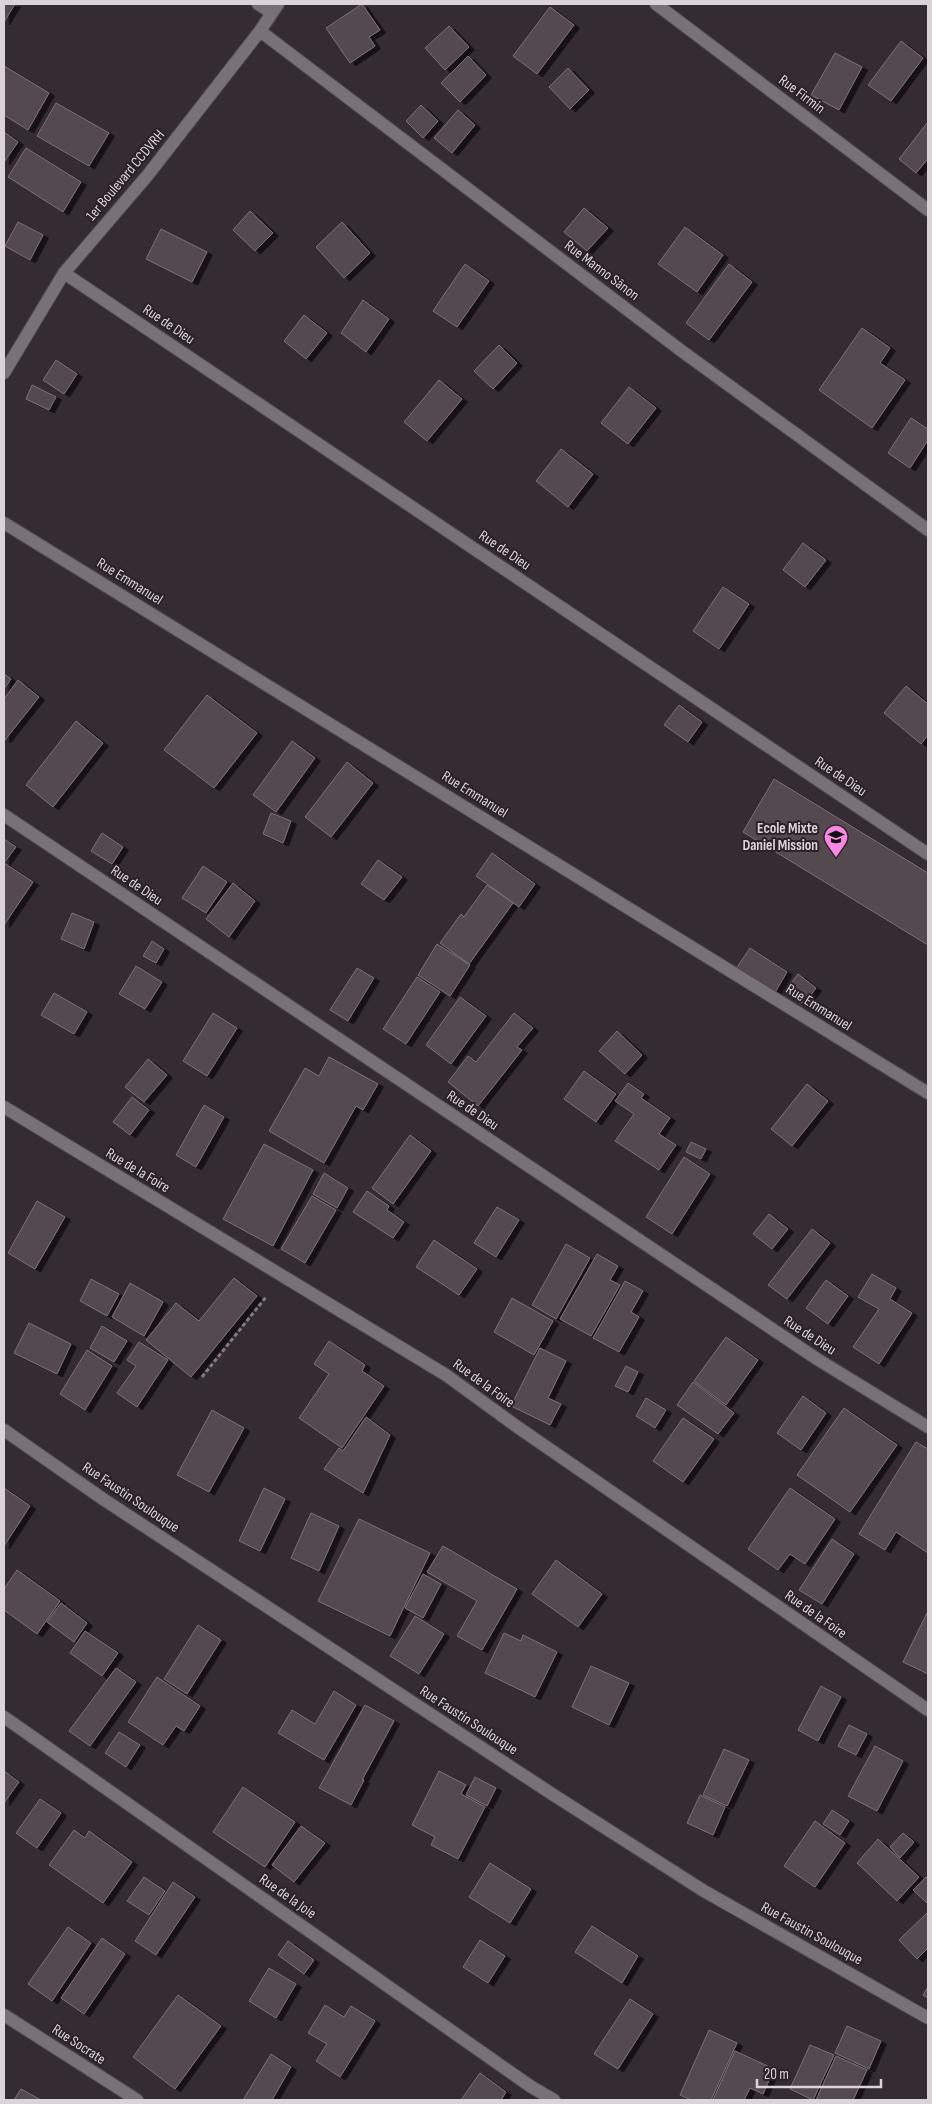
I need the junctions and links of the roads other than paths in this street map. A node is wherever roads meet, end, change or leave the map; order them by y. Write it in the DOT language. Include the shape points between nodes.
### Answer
graph roads {
  1 [pos="258,4"];
  2 [pos="656,4"];
  3 [pos="275,9"];
  4 [pos="260,31"];
  5 [pos="928,210"];
  6 [pos="64,273"];
  7 [pos="8,355"];
  8 [pos="4,373"];
  9 [pos="4,523"];
  10 [pos="928,530"];
  11 [pos="4,816"];
  12 [pos="928,854"];
  13 [pos="928,1093"];
  14 [pos="4,1107"];
  15 [pos="928,1427"];
  16 [pos="4,1430"];
  17 [pos="928,1710"];
  18 [pos="4,1717"];
  19 [pos="4,2015"];
  20 [pos="928,2018"];
  21 [pos="137,2100"];
  22 [pos="554,2100"];
  1 -- 3 [label="street"];
  2 -- 5 [label="street, Rue Firmin"];
  3 -- 4 [label="street, 1er Boulevard CCDVRH"];
  4 -- 6 [label="street, 1er Boulevard CCDVRH" via="147,176"];
  4 -- 10 [label="street, Rue Manno Sânon" via="675,346"];
  6 -- 7 [label="street, 1er Boulevard CCDVRH"];
  6 -- 12 [label="street, Rue de Dieu"];
  7 -- 8 [label="street, 1er Boulevard CCDVRH"];
  9 -- 13 [label="street, Rue Emmanuel"];
  11 -- 15 [label="street, Rue de Dieu" via="817,1359"];
  14 -- 17 [label="street, Rue de la Foire" via="446,1375"];
  16 -- 20 [label="street, Rue Faustin Soulouque" via="211,1570 696,1886"];
  18 -- 22 [label="street, Rue de la Joie"];
  19 -- 21 [label="street, Rue Socrate"];
}
